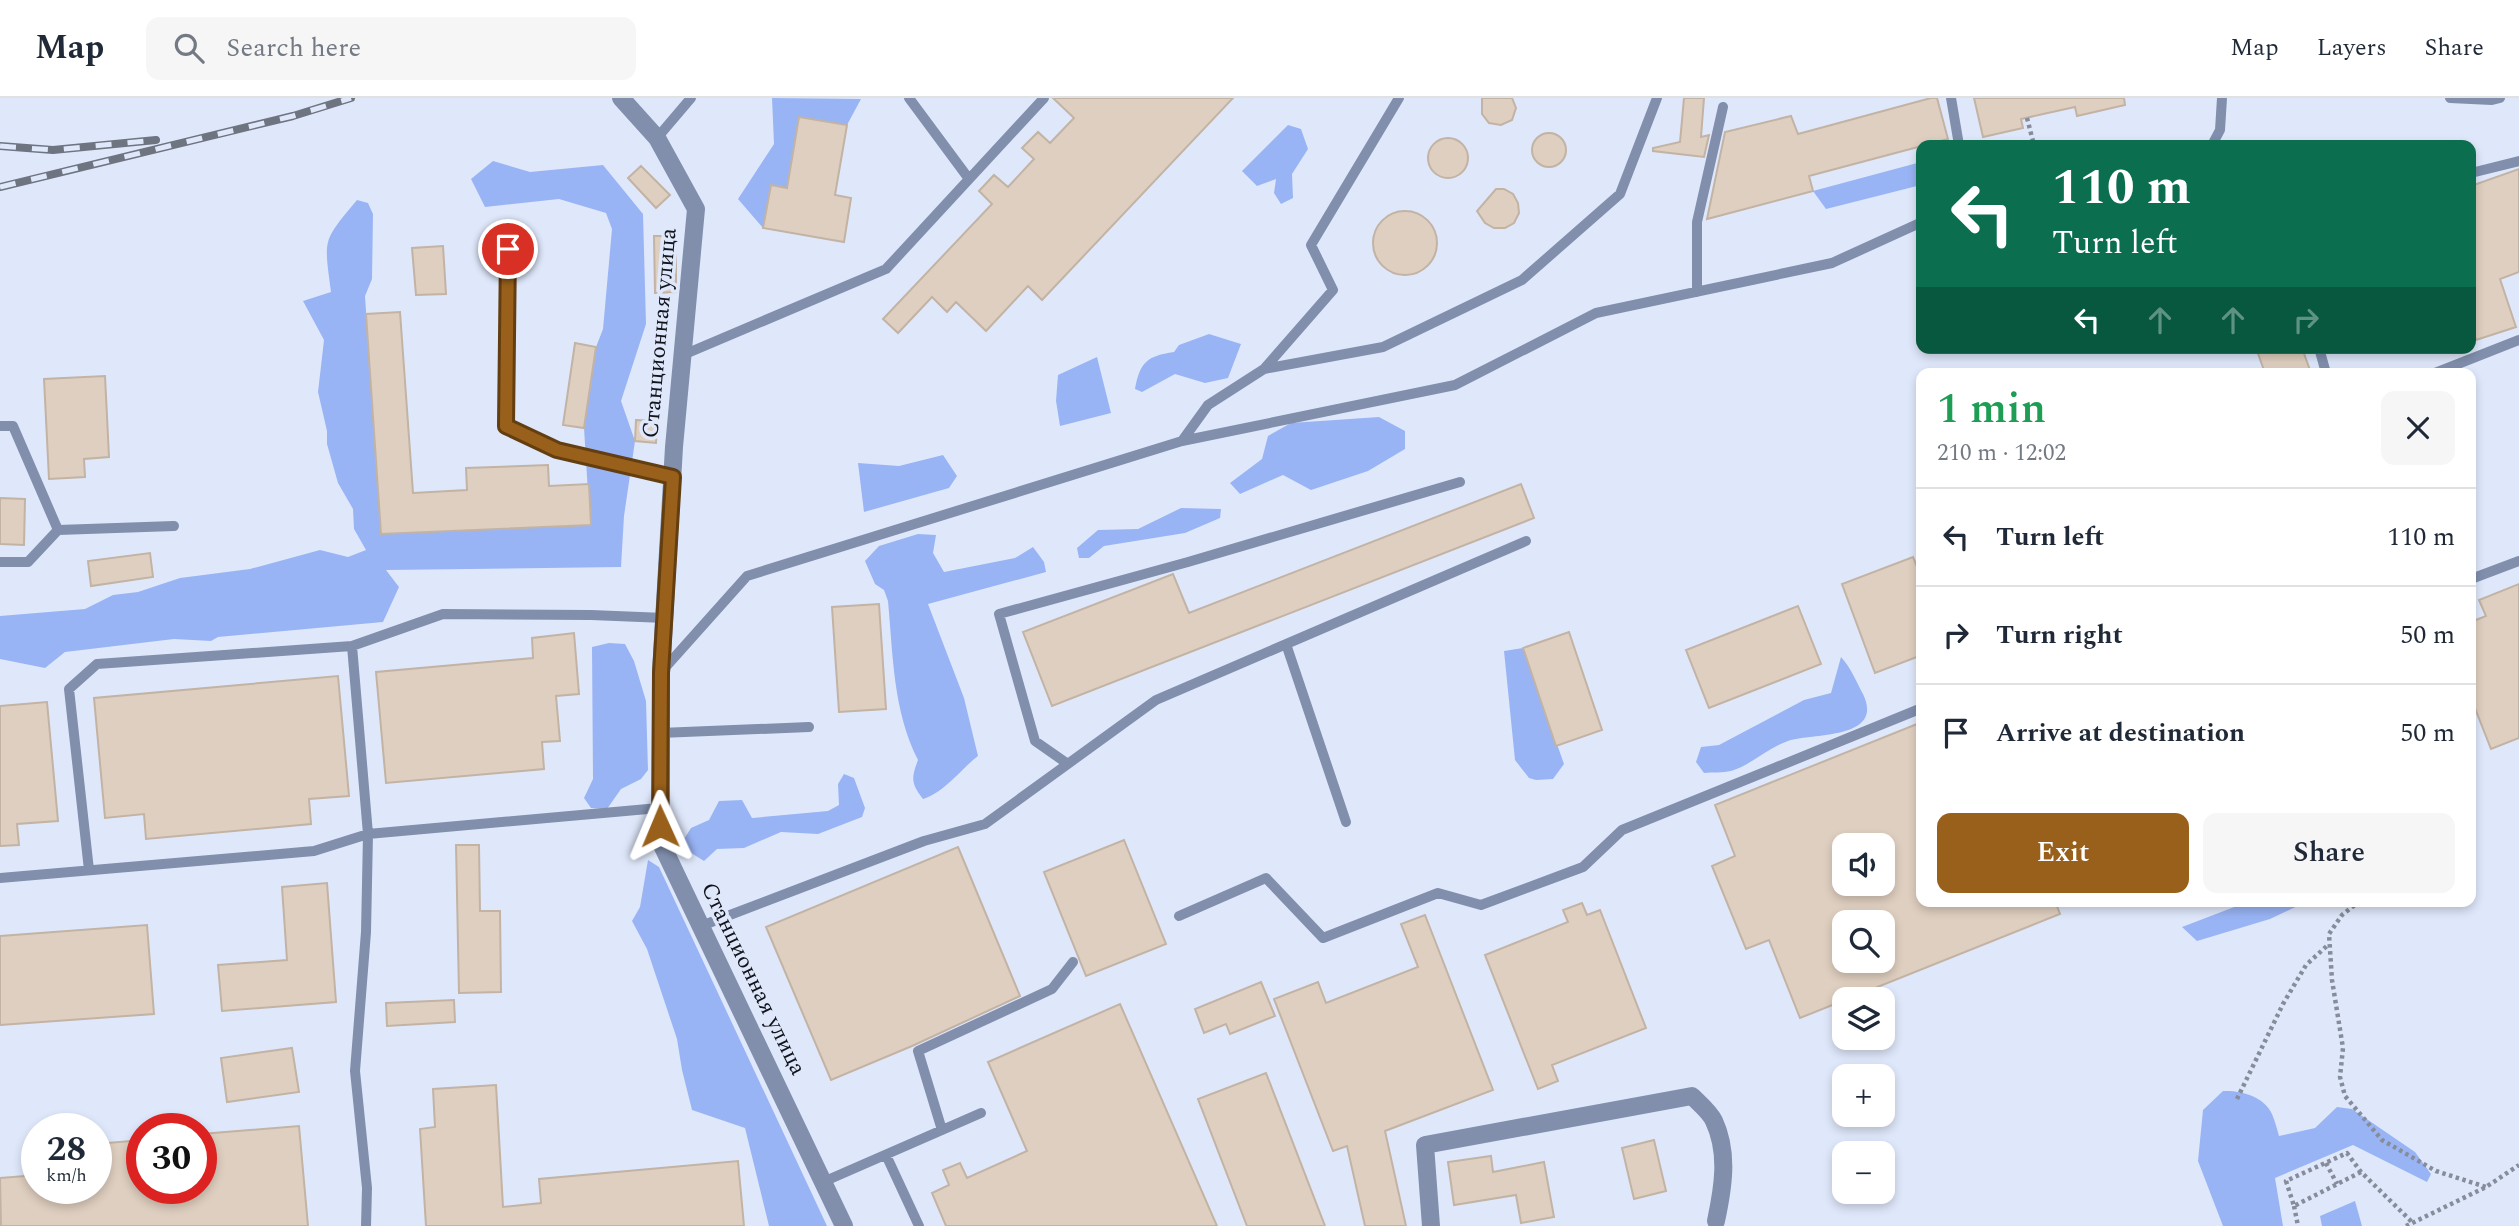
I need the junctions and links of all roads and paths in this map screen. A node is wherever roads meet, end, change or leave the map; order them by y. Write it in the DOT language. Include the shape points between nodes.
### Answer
graph roads {
  1 [pos="621,98"];
  2 [pos="691,98"];
  3 [pos="909,98"];
  4 [pos="1044,98"];
  5 [pos="1399,98"];
  6 [pos="1657,98"];
  7 [pos="1951,98"];
  8 [pos="2222,98"];
  9 [pos="2450,98"];
  10 [pos="2500,98"];
  11 [pos="1723,107"];
  12 [pos="2027,118"];
  13 [pos="657,138"];
  14 [pos="1958,140"];
  15 [pos="2033,140"];
  16 [pos="2215,140"];
  17 [pos="2519,161"];
  18 [pos="2476,172"];
  19 [pos="969,180"];
  20 [pos="1916,225"];
  21 [pos="508,249"];
  22 [pos="1697,292"];
  23 [pos="2519,340"];
  24 [pos="683,355"];
  25 [pos="2448,368"];
  26 [pos="1264,369"];
  27 [pos="0,426"];
  28 [pos="1182,442"];
  29 [pos="673,477"];
  30 [pos="1460,482"];
  31 [pos="174,526"];
  32 [pos="58,530"];
  33 [pos="1526,541"];
  34 [pos="2519,561"];
  35 [pos="0,562"];
  36 [pos="2476,577"];
  37 [pos="665,618"];
  38 [pos="1286,644"];
  39 [pos="352,646"];
  40 [pos="661,673"];
  41 [pos="1916,710"];
  42 [pos="809,727"];
  43 [pos="660,733"];
  44 [pos="1068,764"];
  45 [pos="659,808"];
  46 [pos="1346,822"];
  47 [pos="368,834"];
  48 [pos="89,870"];
  49 [pos="0,878"];
  50 [pos="2352,907"];
  51 [pos="1179,916"];
  52 [pos="701,926"];
  53 [pos="2330,943"];
  54 [pos="1073,961"];
  55 [pos="2237,1099"];
  56 [pos="981,1113"];
  57 [pos="942,1130"];
  58 [pos="886,1155"];
  59 [pos="2326,1163"];
  60 [pos="2519,1165"];
  61 [pos="2361,1172"];
  62 [pos="823,1182"];
  63 [pos="2337,1184"];
  64 [pos="2486,1186"];
  65 [pos="2294,1206"];
  66 [pos="1716,1221"];
  67 [pos="2413,1223"];
  68 [pos="366,1226"];
  69 [pos="844,1226"];
  70 [pos="919,1226"];
  71 [pos="1431,1226"];
  72 [pos="2298,1226"];
  73 [pos="2406,1226"];
  1 -- 13 [label="street, Станционная улица"];
  2 -- 13 [label="lane"];
  3 -- 19 [label="lane"];
  4 -- 19 [label="lane"];
  5 -- 26 [label="lane" via="1311,245 1334,290"];
  6 -- 26 [label="lane" via="1620,194 1522,280 1383,347"];
  7 -- 14 [label="lane"];
  8 -- 16 [label="lane" via="2220,130"];
  9 -- 10 [label="lane"];
  11 -- 22 [label="lane" via="1697,222"];
  12 -- 15 [label="path"];
  13 -- 24 [label="street, Станционная улица" via="696,209"];
  17 -- 18 [label="lane"];
  19 -- 24 [label="lane" via="886,269"];
  20 -- 22 [label="lane" via="1832,263"];
  21 -- 29 [label="lane" via="506,426 557,450"];
  22 -- 28 [label="lane" via="1595,313 1455,386"];
  23 -- 25 [label="lane"];
  24 -- 29 [label="street, Станционная улица"];
  26 -- 28 [label="lane" via="1208,405"];
  27 -- 32 [label="lane" via="13,426"];
  28 -- 40 [label="lane" via="747,576"];
  29 -- 37 [label="street, Станционная улица"];
  30 -- 44 [label="lane" via="999,614 1035,741"];
  31 -- 32 [label="lane"];
  32 -- 35 [label="lane" via="28,562"];
  33 -- 38 [label="lane"];
  34 -- 36 [label="lane"];
  37 -- 39 [label="lane" via="443,614"];
  37 -- 40 [label="street, Станционная улица"];
  38 -- 44 [label="lane" via="1156,700"];
  38 -- 46 [label="lane"];
  39 -- 47 [label="lane"];
  39 -- 48 [label="lane" via="97,664 69,689"];
  40 -- 43 [label="street, Станционная улица"];
  41 -- 51 [label="lane" via="1622,830 1583,867 1481,905 1438,894 1323,938 1266,878"];
  42 -- 43 [label="lane"];
  43 -- 45 [label="street, Станционная улица"];
  44 -- 52 [label="lane" via="985,824 924,841"];
  45 -- 47 [label="lane"];
  45 -- 52 [label="street, Станционная улица" via="661,843"];
  47 -- 48 [label="lane" via="314,851"];
  47 -- 68 [label="lane" via="355,1072"];
  48 -- 49 [label="lane"];
  50 -- 53 [label="path" via="2329,934"];
  52 -- 62 [label="street, Станционная улица"];
  53 -- 55 [label="path" via="2306,965"];
  53 -- 64 [label="path" via="2344,1096 2382,1140 2436,1171"];
  54 -- 57 [label="lane" via="1052,989 918,1051"];
  56 -- 57 [label="lane"];
  57 -- 58 [label="lane"];
  58 -- 62 [label="lane"];
  58 -- 70 [label="lane"];
  59 -- 61 [label="path" via="2347,1153"];
  59 -- 63 [label="path"];
  59 -- 65 [label="path" via="2287,1181"];
  60 -- 64 [label="path"];
  61 -- 63 [label="path"];
  61 -- 67 [label="path"];
  62 -- 69 [label="street, Станционная улица"];
  63 -- 65 [label="path"];
  64 -- 67 [label="path"];
  65 -- 72 [label="path"];
  66 -- 71 [label="street" via="1724,1156 1714,1119 1692,1096 1425,1145"];
  67 -- 73 [label="path"];
}
